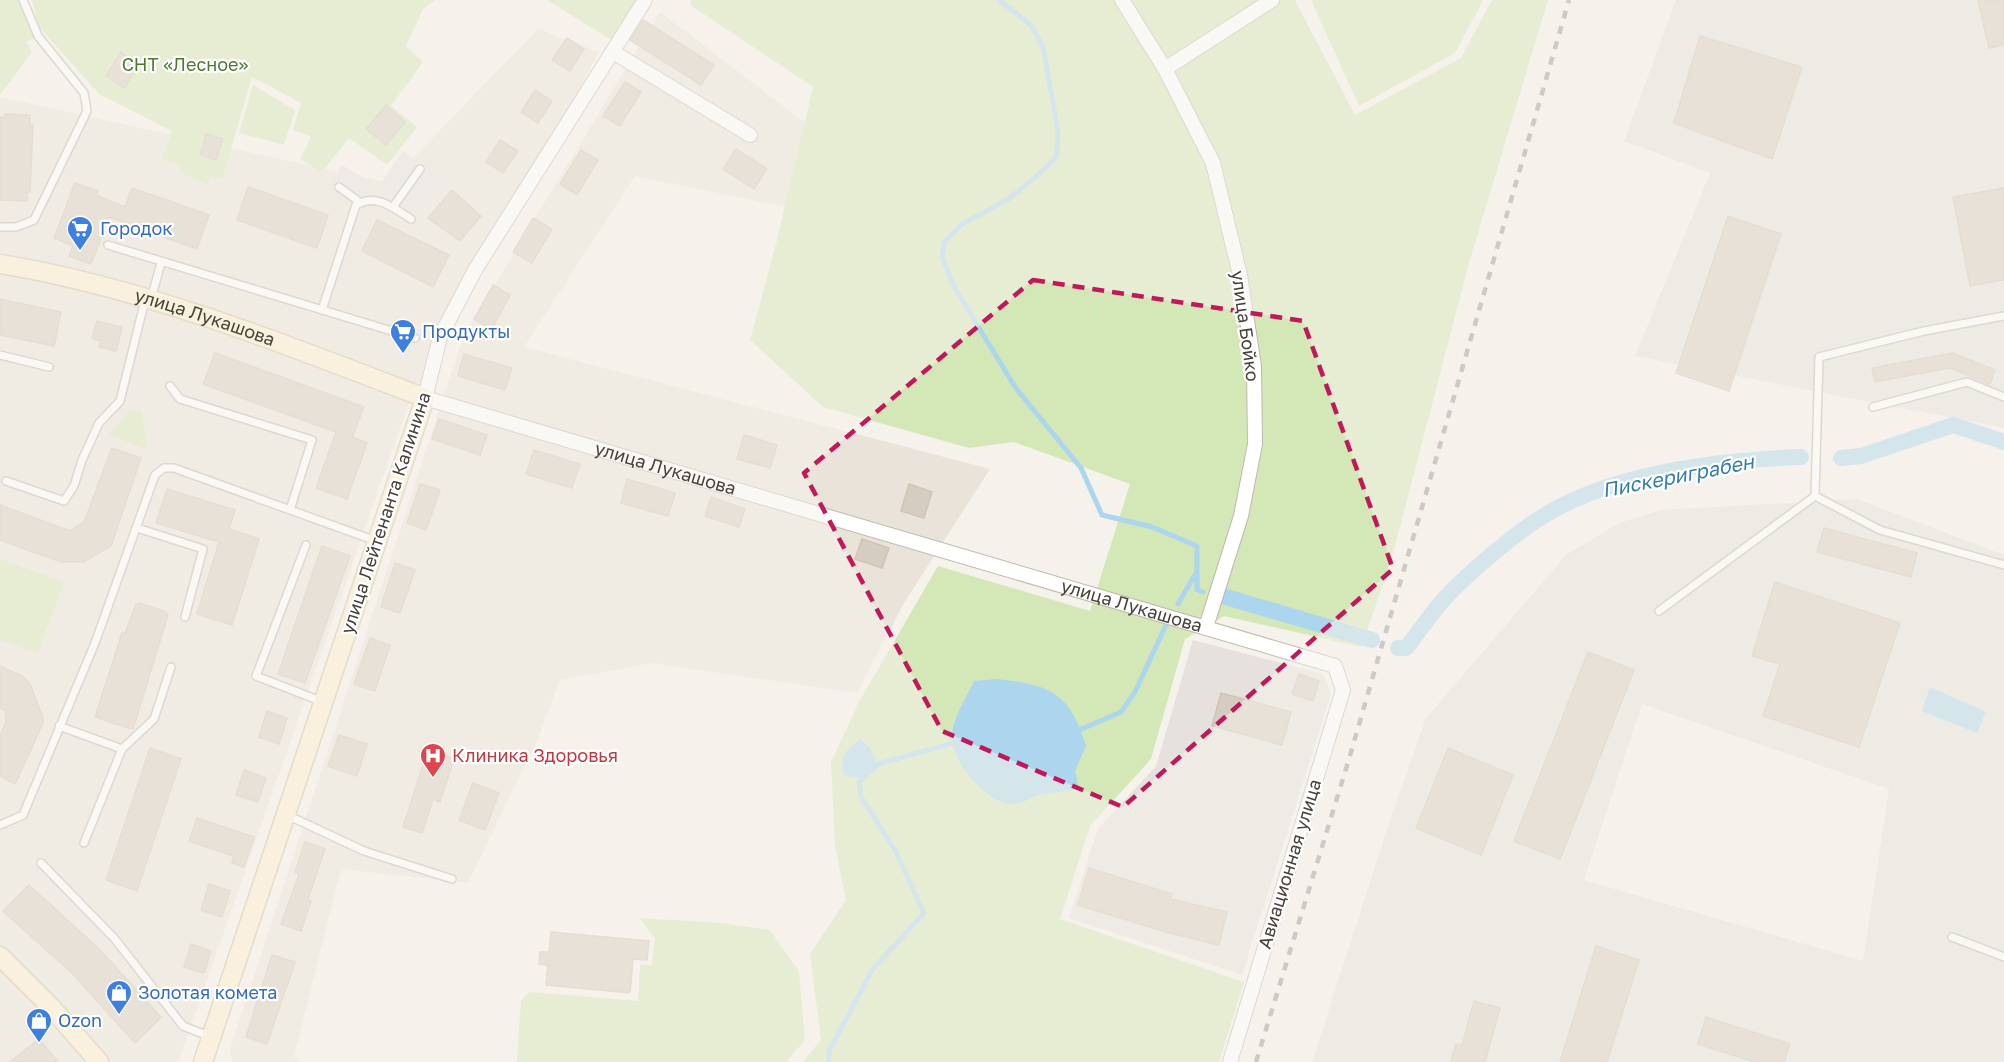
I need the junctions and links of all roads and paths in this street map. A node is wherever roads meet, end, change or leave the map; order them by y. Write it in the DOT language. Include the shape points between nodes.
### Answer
graph roads {
  1 [pos="22,0"];
  2 [pos="645,0"];
  3 [pos="1122,0"];
  4 [pos="1272,0"];
  5 [pos="614,52"];
  6 [pos="1165,69"];
  7 [pos="750,135"];
  8 [pos="420,170"];
  9 [pos="339,187"];
  10 [pos="361,202"];
  11 [pos="393,207"];
  12 [pos="411,219"];
  13 [pos="0,227"];
  14 [pos="108,245"];
  15 [pos="161,263"];
  16 [pos="0,264"];
  17 [pos="147,300"];
  18 [pos="322,310"];
  19 [pos="2004,316"];
  20 [pos="414,338"];
  21 [pos="0,355"];
  22 [pos="49,367"];
  23 [pos="170,386"];
  24 [pos="2004,397"];
  25 [pos="425,398"];
  26 [pos="1873,407"];
  27 [pos="6,481"];
  28 [pos="1815,496"];
  29 [pos="290,510"];
  30 [pos="137,528"];
  31 [pos="376,541"];
  32 [pos="306,545"];
  33 [pos="2004,565"];
  34 [pos="1659,611"];
  35 [pos="185,617"];
  36 [pos="1206,627"];
  37 [pos="1335,666"];
  38 [pos="171,667"];
  39 [pos="322,702"];
  40 [pos="58,726"];
  41 [pos="122,749"];
  42 [pos="286,814"];
  43 [pos="0,825"];
  44 [pos="84,843"];
  45 [pos="41,863"];
  46 [pos="452,879"];
  47 [pos="1952,938"];
  48 [pos="0,956"];
  49 [pos="2004,957"];
  50 [pos="211,1037"];
  51 [pos="99,1062"];
  52 [pos="203,1062"];
  53 [pos="1230,1062"];
  1 -- 13 [label="lane" via="38,36 84,93 87,111 34,220 16,227"];
  2 -- 5 [label="street, улица Лейтенанта Калинина"];
  3 -- 6 [label="street, улица Бойко"];
  4 -- 6 [label="street"];
  5 -- 7 [label="street"];
  5 -- 25 [label="street, улица Лейтенанта Калинина" via="475,270 440,337"];
  6 -- 36 [label="street, улица Бойко" via="1213,163 1240,275 1254,366 1255,444 1241,516"];
  8 -- 11 [label="lane"];
  9 -- 10 [label="lane"];
  10 -- 11 [label="lane" via="372,200"];
  10 -- 18 [label="lane" via="354,209"];
  11 -- 12 [label="lane"];
  14 -- 15 [label="lane"];
  15 -- 17 [label="lane"];
  15 -- 18 [label="lane"];
  16 -- 17 [label="main road, улица Лукашова"];
  17 -- 25 [label="main road, улица Лукашова" via="291,346"];
  17 -- 27 [label="lane" via="120,401 99,423 64,501"];
  18 -- 20 [label="lane"];
  19 -- 28 [label="lane" via="1819,357"];
  21 -- 22 [label="lane"];
  23 -- 29 [label="lane" via="180,399 312,440"];
  24 -- 26 [label="lane" via="1967,382"];
  25 -- 31 [label="main road, улица Лейтенанта Калинина"];
  25 -- 36 [label="street, улица Лукашова"];
  28 -- 33 [label="lane" via="1880,530"];
  28 -- 34 [label="lane"];
  29 -- 30 [label="lane" via="174,468 164,468 155,475"];
  29 -- 31 [label="lane"];
  30 -- 35 [label="lane" via="203,549"];
  30 -- 40 [label="lane" via="95,643"];
  31 -- 39 [label="main road, улица Лейтенанта Калинина"];
  32 -- 39 [label="lane" via="256,676"];
  36 -- 37 [label="street, улица Лукашова"];
  37 -- 53 [label="street, Авиационная улица" via="1343,690"];
  38 -- 41 [label="lane" via="154,719"];
  39 -- 42 [label="main road, улица Лейтенанта Калинина"];
  40 -- 41 [label="lane"];
  40 -- 43 [label="lane" via="22,815"];
  41 -- 44 [label="lane"];
  42 -- 46 [label="lane" via="364,851"];
  42 -- 50 [label="main road, улица Лейтенанта Калинина"];
  45 -- 50 [label="lane" via="114,938 183,1026"];
  47 -- 49 [label="lane"];
  48 -- 51 [label="main road"];
  50 -- 52 [label="main road, улица Лейтенанта Калинина"];
}
